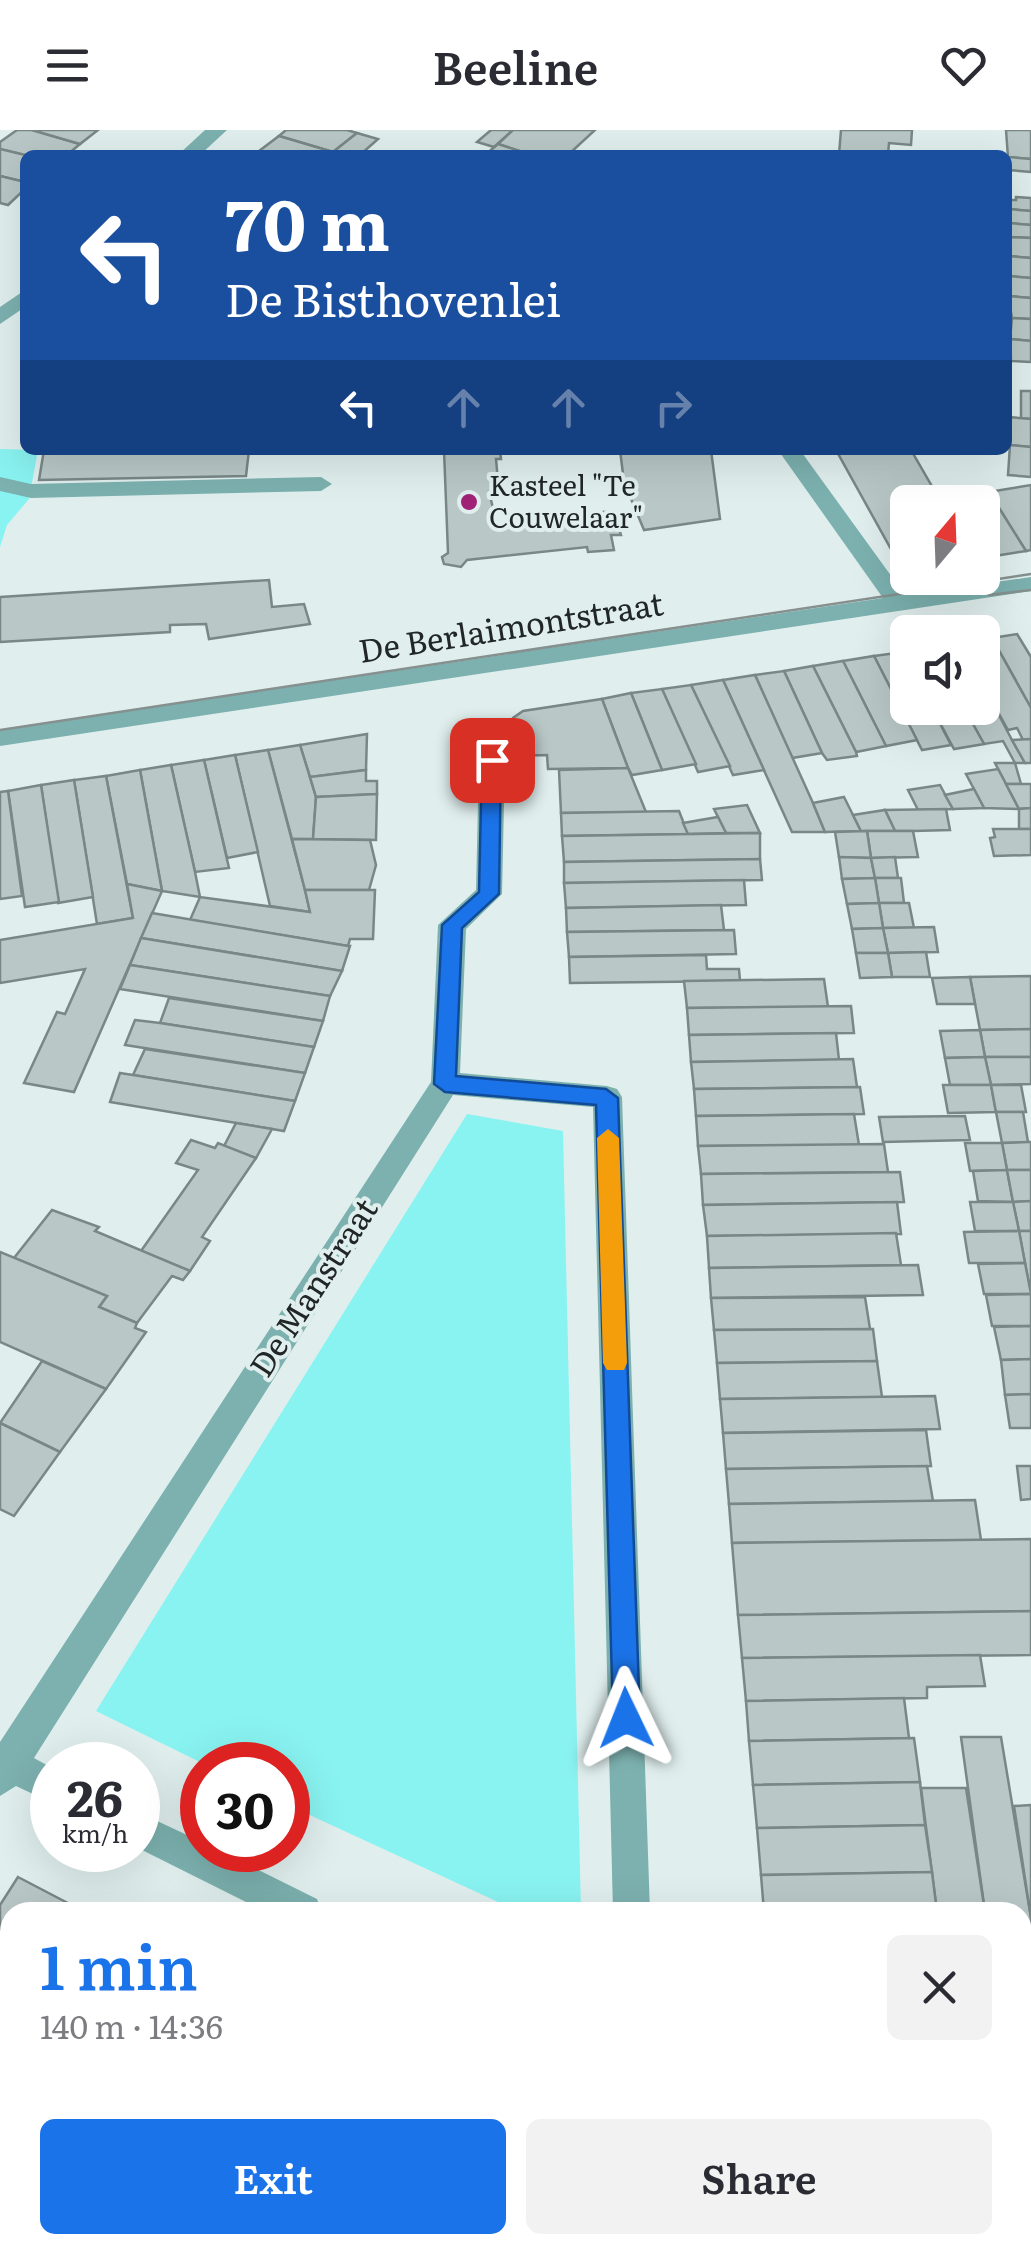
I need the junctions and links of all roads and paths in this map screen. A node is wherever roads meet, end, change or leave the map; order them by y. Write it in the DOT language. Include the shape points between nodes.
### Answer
graph roads {
  1 [pos="217,130"];
  2 [pos="194,150"];
  3 [pos="20,300"];
  4 [pos="0,318"];
  5 [pos="793,455"];
  6 [pos="0,484"];
  7 [pos="321,484"];
  8 [pos="1031,584"];
  9 [pos="898,602"];
  10 [pos="0,738"];
  11 [pos="492,760"];
  12 [pos="445,1084"];
  13 [pos="3,1768"];
  14 [pos="30,1778"];
  15 [pos="160,1840"];
  16 [pos="284,1902"];
  17 [pos="632,1902"];
  1 -- 2 [label="street"];
  3 -- 4 [label="street"];
  5 -- 9 [label="street"];
  6 -- 7 [label="street" via="31,491"];
  8 -- 9 [label="street, De Berlaimontstraat"];
  9 -- 10 [label="street, De Berlaimontstraat"];
  11 -- 12 [label="street" via="489,894 452,925"];
  12 -- 13 [label="street, De Manstraat"];
  12 -- 17 [label="street" via="606,1098"];
  13 -- 14 [label="street"];
  15 -- 16 [label="street"];
}
